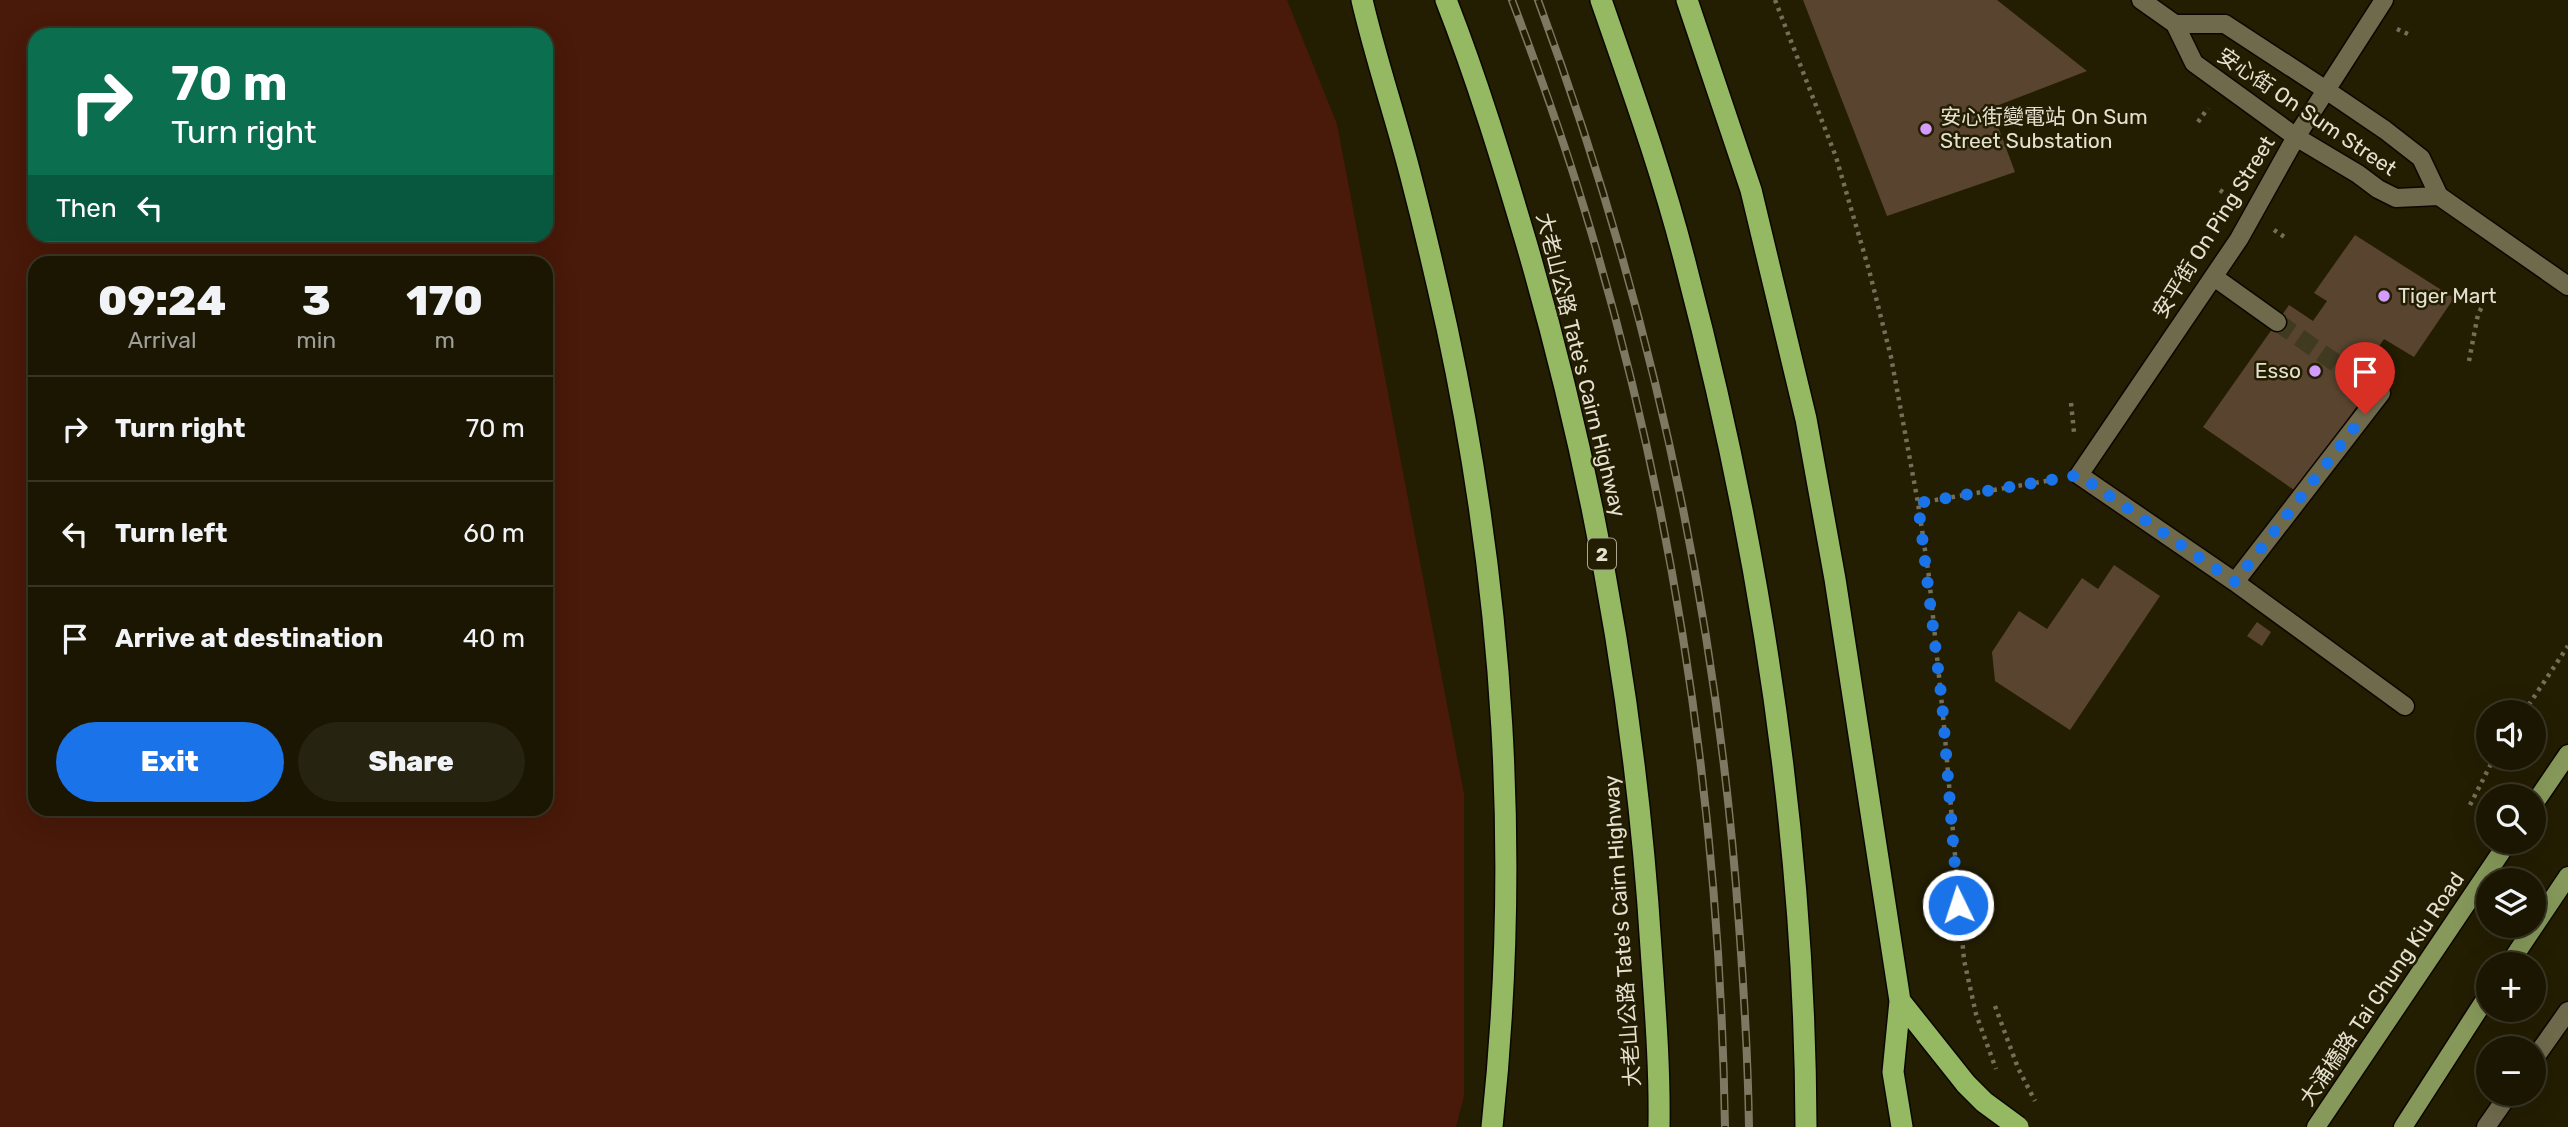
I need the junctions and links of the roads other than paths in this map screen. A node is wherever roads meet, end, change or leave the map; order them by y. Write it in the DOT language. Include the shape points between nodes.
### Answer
graph roads {
  1 [pos="1362,0"];
  2 [pos="1446,0"];
  3 [pos="1601,0"];
  4 [pos="1687,0"];
  5 [pos="2141,0"];
  6 [pos="2384,0"];
  7 [pos="2175,24"];
  8 [pos="2326,90"];
  9 [pos="2296,137"];
  10 [pos="2439,196"];
  11 [pos="2214,277"];
  12 [pos="2568,286"];
  13 [pos="2277,322"];
  14 [pos="2370,387"];
  15 [pos="2235,582"];
  16 [pos="2405,706"];
  17 [pos="2568,754"];
  18 [pos="2546,786"];
  19 [pos="2500,854"];
  20 [pos="2568,876"];
  21 [pos="2517,952"];
  22 [pos="1900,1001"];
  23 [pos="2568,1012"];
  24 [pos="2476,1014"];
  25 [pos="2546,1042"];
  26 [pos="2501,1106"];
  27 [pos="1901,1125"];
  28 [pos="1492,1127"];
  29 [pos="1660,1127"];
  30 [pos="1806,1127"];
  31 [pos="2018,1127"];
  32 [pos="2316,1127"];
  33 [pos="2403,1127"];
  34 [pos="2486,1127"];
  1 -- 28 [label="highway" via="1446,327 1491,599 1499,674 1508,901"];
  2 -- 29 [label="highway, 大老山公路 Tate's Cairn Highway / 2" via="1534,270 1592,500 1640,807"];
  3 -- 30 [label="highway" via="1687,268 1735,467 1754,569 1792,853"];
  4 -- 22 [label="highway" via="1751,190 1806,419"];
  5 -- 7 [label="street, 安心街 On Sum Street"];
  6 -- 8 [label="street, 安平街 On Ping Street"];
  7 -- 8 [label="street, 安心街 On Sum Street" via="2225,24"];
  7 -- 9 [label="street, 安心街 On Sum Street" via="2194,63"];
  8 -- 9 [label="street, 安平街 On Ping Street"];
  8 -- 10 [label="street, 安心街 On Sum Street" via="2421,158"];
  9 -- 10 [label="street, 安心街 On Sum Street" via="2396,198"];
  9 -- 11 [label="street, 安平街 On Ping Street"];
  10 -- 12 [label="street, 安心街 On Sum Street"];
  11 -- 13 [label="street"];
  11 -- 15 [label="street, 安平街 On Ping Street" via="2079,475"];
  14 -- 15 [label="street" via="2381,394"];
  15 -- 16 [label="street"];
  17 -- 18 [label="main road"];
  19 -- 32 [label="main road, 大涌橋路 Tai Chung Kiu Road"];
  20 -- 21 [label="main road"];
  22 -- 27 [label="highway" via="1893,1072"];
  22 -- 31 [label="highway, bridge" via="1955,1073"];
  23 -- 25 [label="street"];
  24 -- 33 [label="main road"];
  26 -- 34 [label="street"];
}
